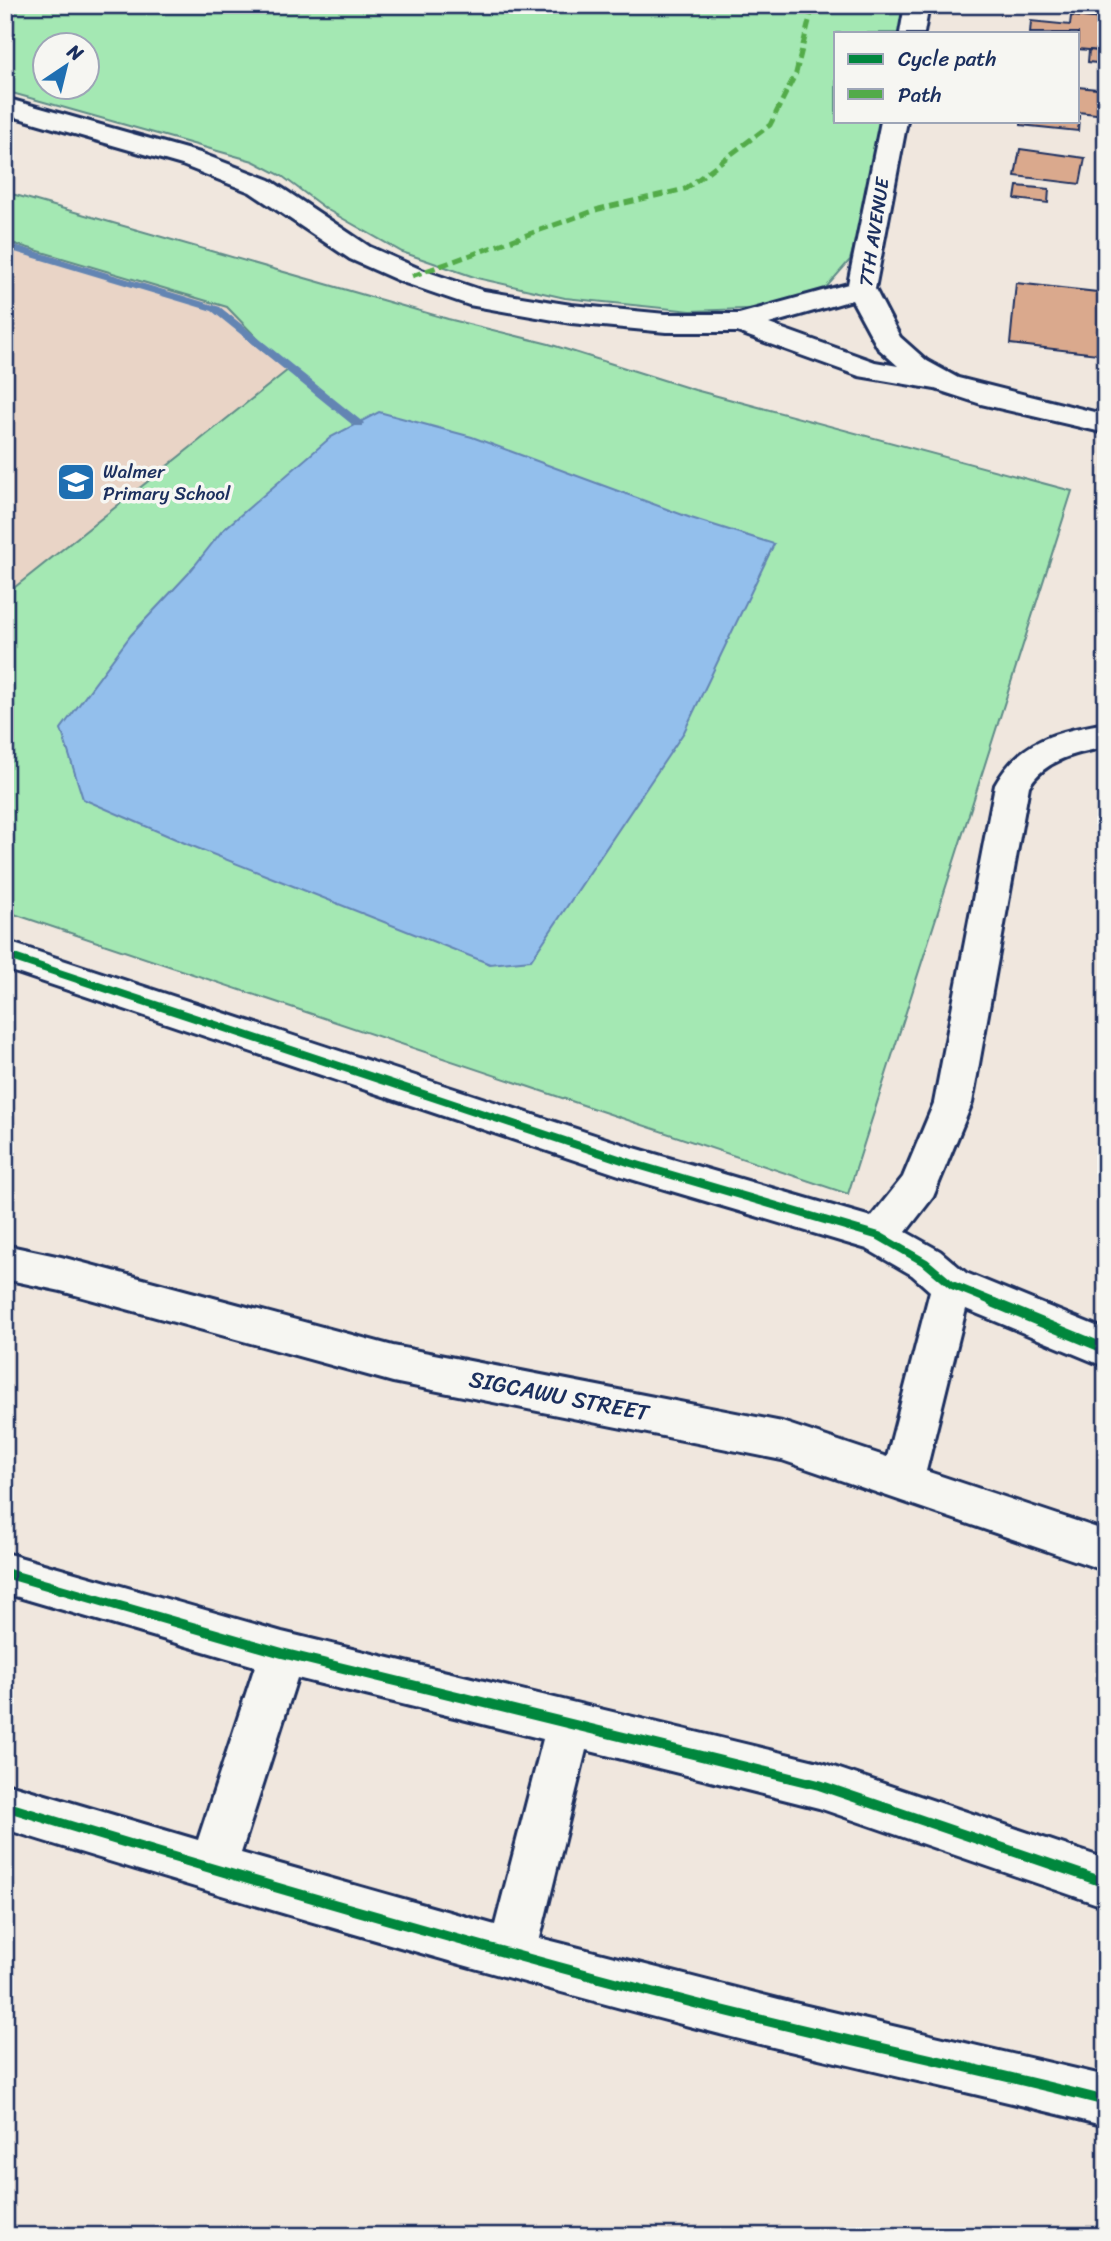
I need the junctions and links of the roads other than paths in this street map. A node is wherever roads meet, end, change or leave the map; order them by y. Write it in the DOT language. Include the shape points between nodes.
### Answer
graph roads {
  1 [pos="917,5"];
  2 [pos="912,32"];
  3 [pos="5,106"];
  4 [pos="894,122"];
  5 [pos="861,289"];
  6 [pos="740,323"];
  7 [pos="948,384"];
  8 [pos="1106,424"];
  9 [pos="1106,735"];
  10 [pos="5,955"];
  11 [pos="879,1236"];
  12 [pos="5,1262"];
  13 [pos="952,1285"];
  14 [pos="1103,1345"];
  15 [pos="902,1482"];
  16 [pos="1106,1551"];
  17 [pos="5,1573"];
  18 [pos="282,1653"];
  19 [pos="570,1723"];
  20 [pos="5,1806"];
  21 [pos="212,1869"];
  22 [pos="1106,1883"];
  23 [pos="512,1953"];
  24 [pos="1106,2101"];
  1 -- 2 [label="street"];
  3 -- 6 [label="street" via="191,159 260,186 360,253 479,299 666,323"];
  4 -- 5 [label="street, 7TH AVENUE"];
  5 -- 6 [label="street"];
  5 -- 7 [label="street, 7TH AVENUE" via="888,342 917,368"];
  6 -- 7 [label="street" via="869,370"];
  7 -- 8 [label="street"];
  9 -- 11 [label="street" via="1063,744 1034,759 1020,768 1012,785 953,1103 919,1186"];
  10 -- 11 [label="street" via="631,1163"];
  11 -- 13 [label="street" via="926,1263"];
  12 -- 15 [label="street, SIGCAWU STREET" via="393,1364 782,1441"];
  13 -- 14 [label="street"];
  13 -- 15 [label="street"];
  15 -- 16 [label="street, SIGCAWU STREET"];
  17 -- 18 [label="street"];
  18 -- 19 [label="street"];
  18 -- 21 [label="street"];
  19 -- 22 [label="street" via="819,1785"];
  19 -- 23 [label="street"];
  20 -- 21 [label="street"];
  21 -- 23 [label="street"];
  23 -- 24 [label="street" via="793,2028"];
}
